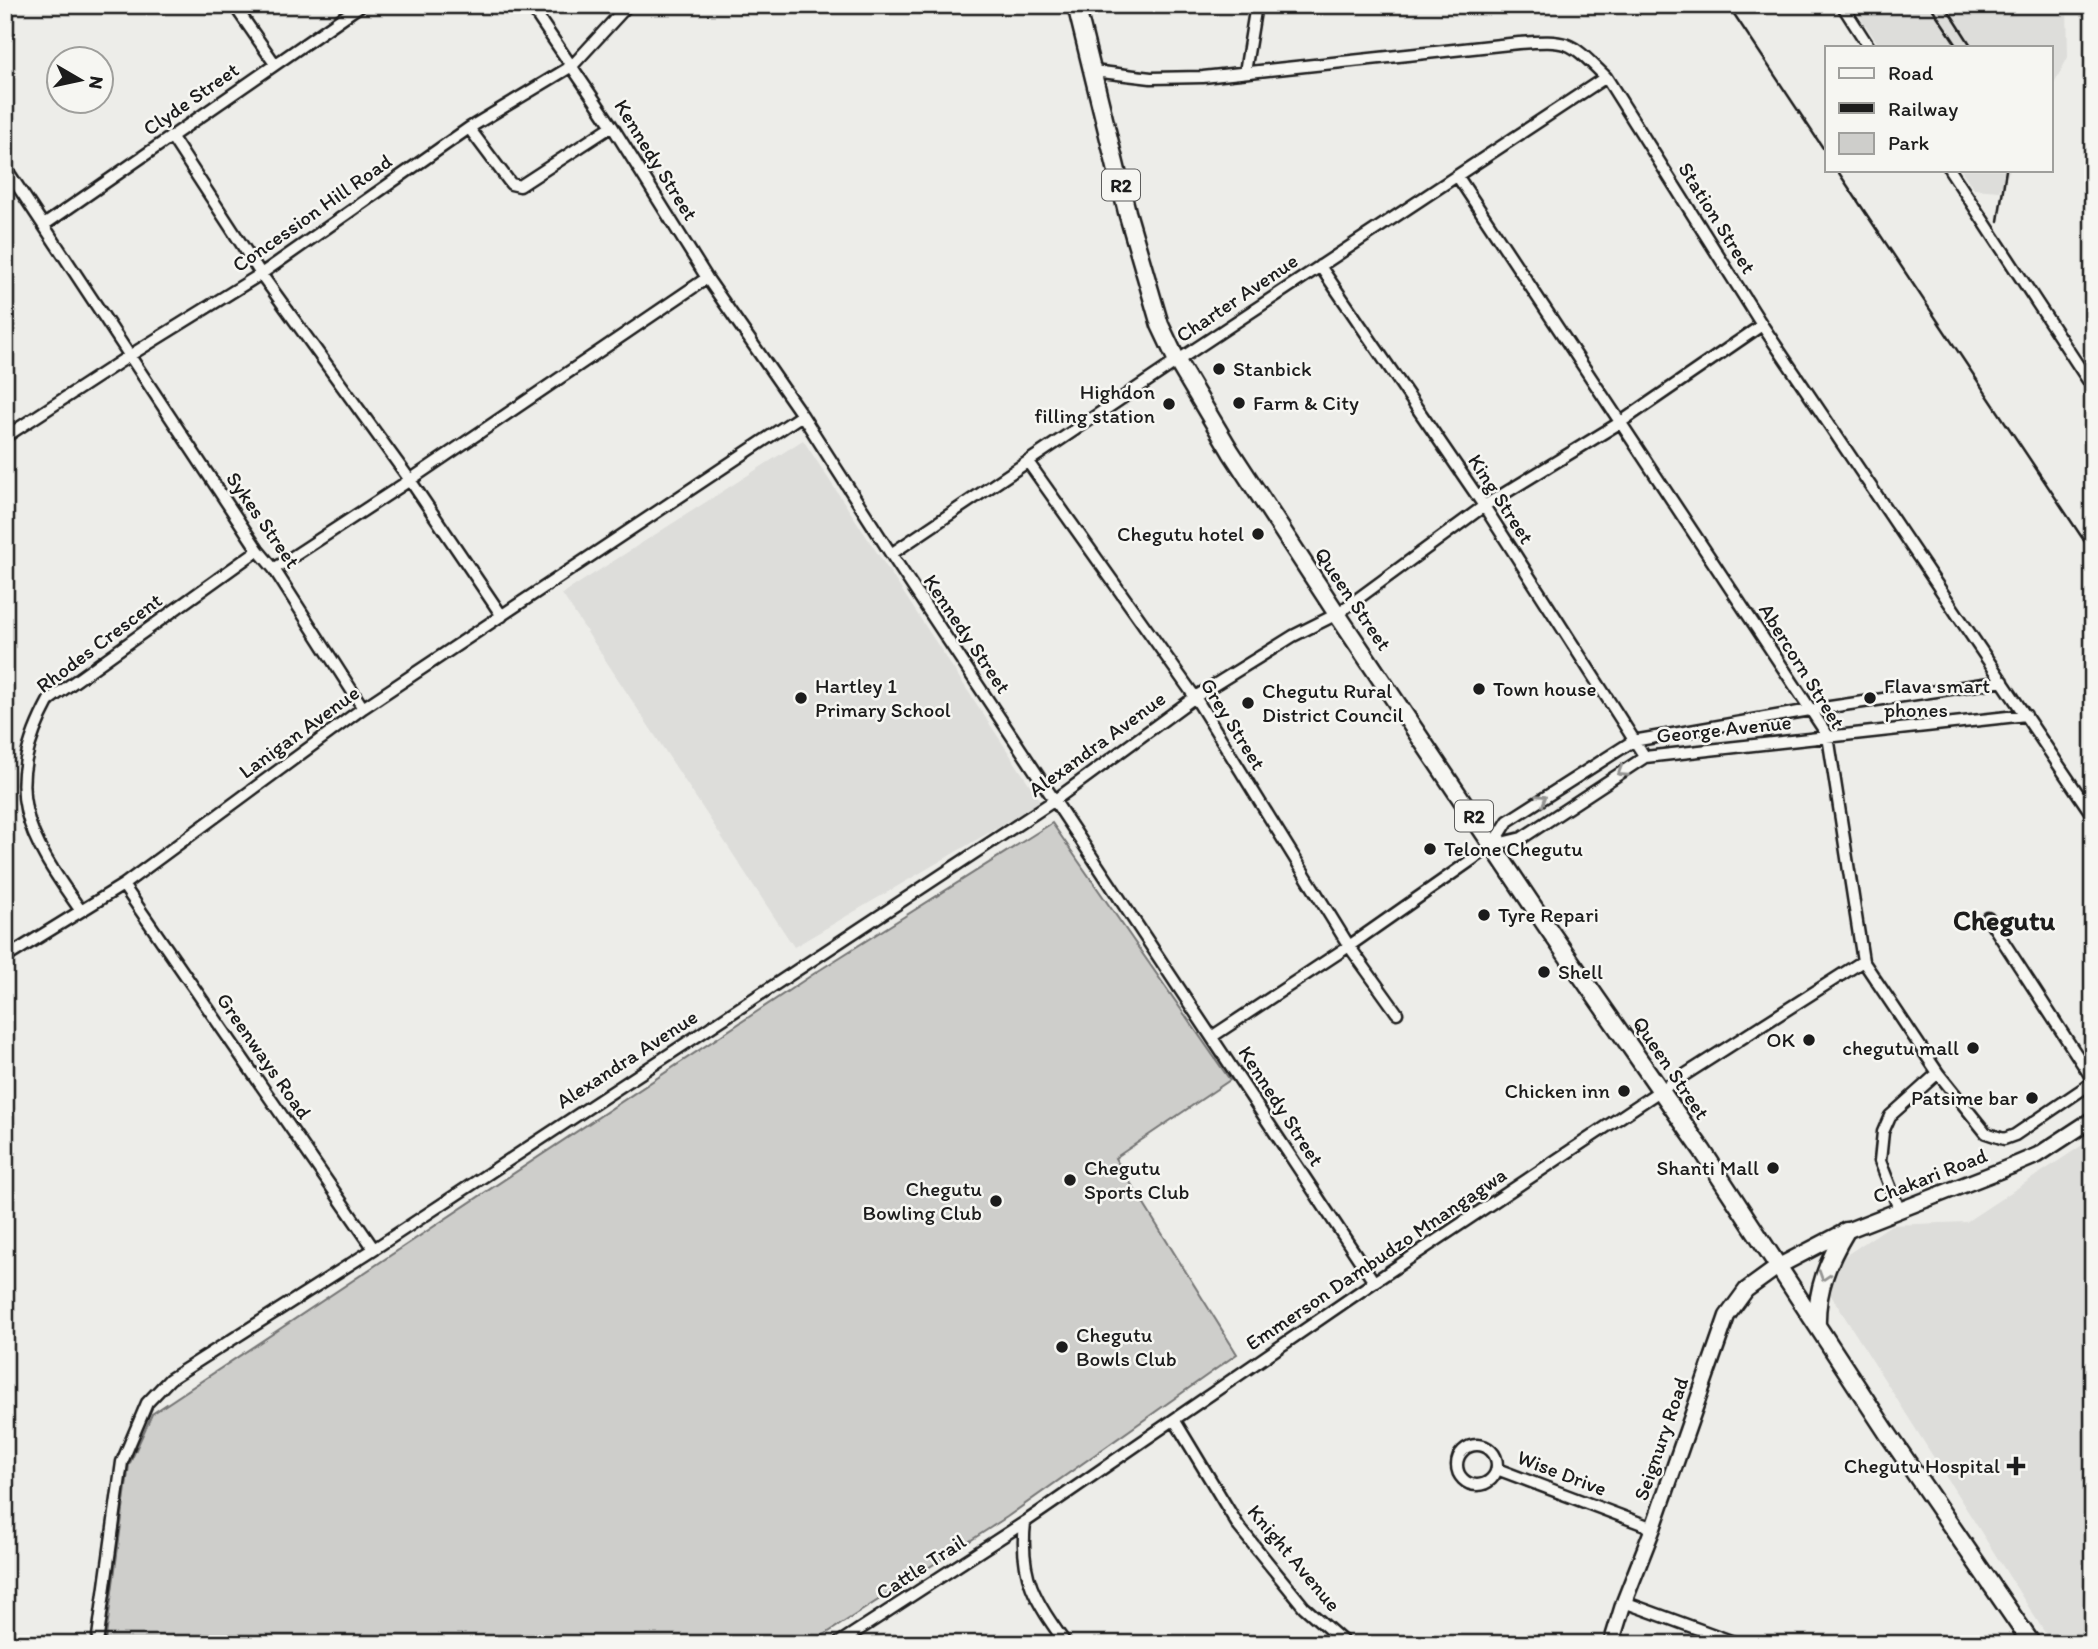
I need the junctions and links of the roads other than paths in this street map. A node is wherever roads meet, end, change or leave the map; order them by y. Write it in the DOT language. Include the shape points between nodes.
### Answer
graph roads {
  1 [pos="234,5"];
  2 [pos="361,5"];
  3 [pos="530,5"];
  4 [pos="628,5"];
  5 [pos="1076,5"];
  6 [pos="1256,5"];
  7 [pos="1842,5"];
  8 [pos="1868,46"];
  9 [pos="275,64"];
  10 [pos="572,66"];
  11 [pos="1093,71"];
  12 [pos="1245,72"];
  13 [pos="1606,78"];
  14 [pos="612,127"];
  15 [pos="469,128"];
  16 [pos="171,136"];
  17 [pos="5,167"];
  18 [pos="1952,172"];
  19 [pos="1458,177"];
  20 [pos="44,225"];
  21 [pos="1320,266"];
  22 [pos="261,274"];
  23 [pos="707,278"];
  24 [pos="1762,325"];
  25 [pos="129,356"];
  26 [pos="1177,361"];
  27 [pos="2093,388"];
  28 [pos="802,415"];
  29 [pos="1621,422"];
  30 [pos="5,437"];
  31 [pos="1028,462"];
  32 [pos="410,480"];
  33 [pos="1483,506"];
  34 [pos="258,550"];
  35 [pos="891,554"];
  36 [pos="274,569"];
  37 [pos="1337,614"];
  38 [pos="502,616"];
  39 [pos="2003,681"];
  40 [pos="1195,697"];
  41 [pos="363,708"];
  42 [pos="1811,710"];
  43 [pos="2026,715"];
  44 [pos="1828,736"];
  45 [pos="1633,741"];
  46 [pos="1645,757"];
  47 [pos="1055,800"];
  48 [pos="2093,816"];
  49 [pos="1493,845"];
  50 [pos="123,886"];
  51 [pos="81,911"];
  52 [pos="1988,918"];
  53 [pos="1349,946"];
  54 [pos="5,958"];
  55 [pos="1863,961"];
  56 [pos="1397,1013"];
  57 [pos="1213,1036"];
  58 [pos="1938,1073"];
  59 [pos="2093,1081"];
  60 [pos="1661,1090"];
  61 [pos="2093,1119"];
  62 [pos="1899,1209"];
  63 [pos="1846,1231"];
  64 [pos="373,1248"];
  65 [pos="1779,1266"];
  66 [pos="1374,1282"];
  67 [pos="1817,1325"];
  68 [pos="1175,1420"];
  69 [pos="1497,1469"];
  70 [pos="1026,1522"];
  71 [pos="1653,1528"];
  72 [pos="1624,1602"];
  73 [pos="97,1644"];
  74 [pos="836,1644"];
  75 [pos="1066,1644"];
  76 [pos="1346,1644"];
  77 [pos="1611,1644"];
  78 [pos="1739,1644"];
  79 [pos="2032,1644"];
  1 -- 9 [label="street"];
  2 -- 9 [label="street, Clyde Street"];
  3 -- 10 [label="street, Kennedy Street"];
  4 -- 10 [label="street, Concession Hill Road"];
  5 -- 11 [label="highway, Queen Street / R2"];
  6 -- 12 [label="street"];
  7 -- 8 [label="street"];
  9 -- 16 [label="street, Clyde Street"];
  10 -- 14 [label="street, Kennedy Street"];
  10 -- 15 [label="street, Concession Hill Road"];
  11 -- 12 [label="street, Station Street" via="1151,78"];
  11 -- 26 [label="highway, Queen Street / R2" via="1127,212 1160,325"];
  12 -- 13 [label="street, Station Street" via="1547,41 1575,47"];
  13 -- 19 [label="street, Charter Avenue"];
  13 -- 24 [label="street, Station Street"];
  14 -- 15 [label="street" via="520,186 511,184"];
  14 -- 23 [label="street, Kennedy Street"];
  15 -- 22 [label="street, Concession Hill Road"];
  16 -- 20 [label="street, Clyde Street"];
  16 -- 22 [label="street"];
  17 -- 20 [label="street, Sykes Street"];
  18 -- 27 [label="street"];
  19 -- 21 [label="street, Charter Avenue"];
  19 -- 29 [label="street, Abercorn Street"];
  20 -- 25 [label="street, Sykes Street"];
  21 -- 26 [label="street, Charter Avenue"];
  21 -- 33 [label="street, King Street"];
  22 -- 25 [label="street, Concession Hill Road"];
  22 -- 32 [label="street"];
  23 -- 28 [label="street, Kennedy Street"];
  23 -- 32 [label="street"];
  24 -- 29 [label="street, Alexandra Avenue"];
  24 -- 39 [label="street, Station Street"];
  25 -- 30 [label="street, Concession Hill Road"];
  25 -- 34 [label="street, Sykes Street"];
  26 -- 31 [label="street, Charter Avenue"];
  26 -- 37 [label="highway, Queen Street / R2"];
  28 -- 35 [label="street, Kennedy Street"];
  28 -- 38 [label="street, Lanigan Avenue"];
  29 -- 33 [label="street, Alexandra Avenue"];
  29 -- 42 [label="street, Abercorn Street"];
  31 -- 35 [label="street, Charter Avenue"];
  31 -- 40 [label="street, Grey Street"];
  32 -- 36 [label="street"];
  32 -- 38 [label="street"];
  33 -- 37 [label="street, Alexandra Avenue"];
  33 -- 45 [label="street, King Street"];
  34 -- 36 [label="street, Sykes Street"];
  34 -- 51 [label="street, Rhodes Crescent" via="49,700 35,722 19,772 20,802 42,857"];
  35 -- 47 [label="street, Kennedy Street"];
  36 -- 41 [label="street, Sykes Street"];
  37 -- 40 [label="street, Alexandra Avenue"];
  37 -- 49 [label="highway, Queen Street / R2"];
  38 -- 41 [label="street, Lanigan Avenue"];
  39 -- 42 [label="street, George Avenue"];
  39 -- 43 [label="street, Station Street"];
  40 -- 47 [label="street, Alexandra Avenue"];
  40 -- 53 [label="street, Grey Street"];
  41 -- 50 [label="street, Lanigan Avenue"];
  42 -- 44 [label="street, Abercorn Street"];
  42 -- 45 [label="street, George Avenue"];
  43 -- 44 [label="street, George Avenue"];
  43 -- 48 [label="street, Station Street"];
  44 -- 46 [label="street, George Avenue"];
  44 -- 55 [label="street, Abercorn Street"];
  45 -- 46 [label="street, King Street"];
  49 -- 45 [label="street, George Avenue, one-way" via="1508,821"];
  46 -- 49 [label="street, George Avenue, one-way" via="1522,838"];
  47 -- 57 [label="street, Kennedy Street"];
  47 -- 64 [label="street, Alexandra Avenue"];
  49 -- 53 [label="street, George Avenue"];
  49 -- 60 [label="highway, Queen Street / R2"];
  50 -- 51 [label="street, Lanigan Avenue"];
  50 -- 64 [label="street, Greenways Road"];
  51 -- 54 [label="street, Lanigan Avenue"];
  52 -- 59 [label="street"];
  53 -- 56 [label="street, Grey Street"];
  53 -- 57 [label="street, George Avenue"];
  55 -- 58 [label="street, Abercorn Street"];
  55 -- 60 [label="street, Emmerson Dambudzo Mnangagwa"];
  57 -- 66 [label="street, Kennedy Street"];
  58 -- 59 [label="street, Abercorn Street" via="1986,1133 2004,1139"];
  58 -- 62 [label="street" via="1890,1116 1883,1132 1880,1161"];
  60 -- 65 [label="highway, Queen Street / R2"];
  60 -- 66 [label="street, Emmerson Dambudzo Mnangagwa"];
  61 -- 62 [label="main road, Chakari Road" via="2030,1158"];
  62 -- 63 [label="main road, Chakari Road"];
  63 -- 65 [label="main road, Chakari Road"];
  63 -- 67 [label="highway, one-way" via="1824,1274"];
  64 -- 73 [label="street, Alexandra Avenue" via="170,1379 146,1403 122,1462"];
  65 -- 67 [label="highway, R2"];
  65 -- 71 [label="main road, Seignury Road" via="1746,1290 1727,1316"];
  66 -- 68 [label="street, Emmerson Dambudzo Mnangagwa"];
  67 -- 79 [label="highway, R2"];
  68 -- 70 [label="street, Emmerson Dambudzo Mnangagwa"];
  68 -- 76 [label="street, Knight Avenue" via="1239,1527 1304,1607"];
  69 -- 69 [label="street, Wise Drive" via="1495,1456 1485,1446 1471,1445 1457,1459 1458,1473 1472,1486 1491,1481"];
  69 -- 71 [label="street, Wise Drive"];
  70 -- 74 [label="street, Cattle Trail"];
  70 -- 75 [label="street" via="1027,1578"];
  71 -- 72 [label="main road, Seignury Road"];
  72 -- 77 [label="main road, Seignury Road"];
  72 -- 78 [label="street"];
}
